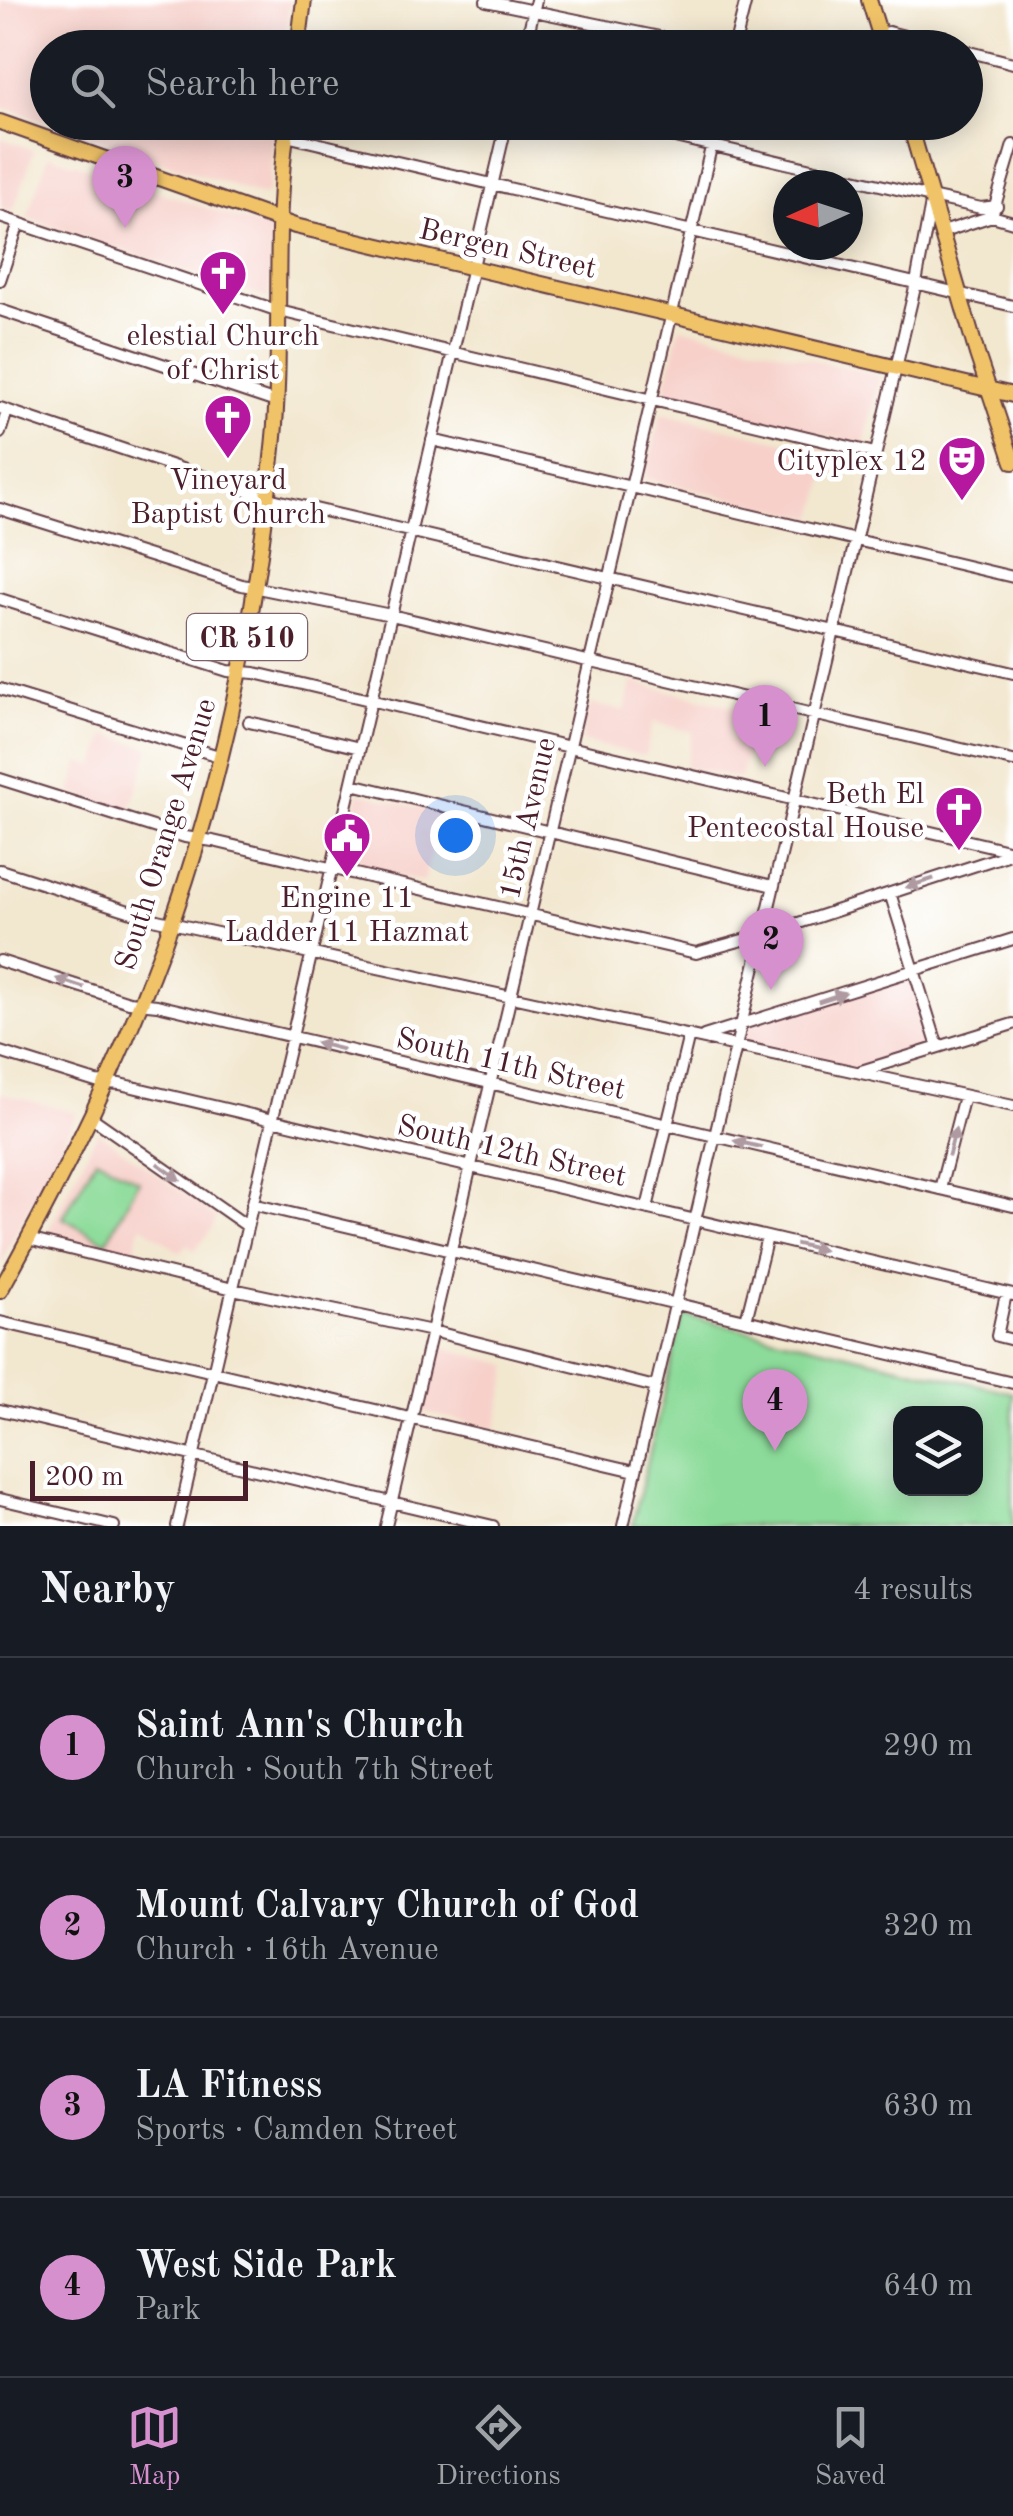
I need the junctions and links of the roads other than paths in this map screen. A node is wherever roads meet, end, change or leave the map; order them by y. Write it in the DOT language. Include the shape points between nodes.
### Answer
graph roads {
  1 [pos="304,0"];
  2 [pos="746,0"];
  3 [pos="869,0"];
  4 [pos="486,1"];
  5 [pos="535,5"];
  6 [pos="300,30"];
  7 [pos="529,30"];
  8 [pos="638,30"];
  9 [pos="740,30"];
  10 [pos="879,30"];
  11 [pos="983,55"];
  12 [pos="1013,63"];
  13 [pos="0,122"];
  14 [pos="30,132"];
  15 [pos="52,140"];
  16 [pos="286,140"];
  17 [pos="328,140"];
  18 [pos="503,140"];
  19 [pos="686,140"];
  20 [pos="712,140"];
  21 [pos="914,140"];
  22 [pos="1013,145"];
  23 [pos="711,146"];
  24 [pos="1009,178"];
  25 [pos="493,184"];
  26 [pos="932,198"];
  27 [pos="994,211"];
  28 [pos="0,217"];
  29 [pos="282,220"];
  30 [pos="1013,222"];
  31 [pos="19,223"];
  32 [pos="691,230"];
  33 [pos="940,232"];
  34 [pos="472,268"];
  35 [pos="0,280"];
  36 [pos="916,282"];
  37 [pos="960,294"];
  38 [pos="1013,306"];
  39 [pos="0,310"];
  40 [pos="279,311"];
  41 [pos="671,314"];
  42 [pos="452,354"];
  43 [pos="896,368"];
  44 [pos="991,390"];
  45 [pos="1013,395"];
  46 [pos="276,402"];
  47 [pos="651,402"];
  48 [pos="4,409"];
  49 [pos="0,433"];
  50 [pos="432,440"];
  51 [pos="875,453"];
  52 [pos="1013,462"];
  53 [pos="630,488"];
  54 [pos="268,498"];
  55 [pos="0,508"];
  56 [pos="411,531"];
  57 [pos="855,542"];
  58 [pos="1013,577"];
  59 [pos="609,578"];
  60 [pos="256,587"];
  61 [pos="0,599"];
  62 [pos="392,615"];
  63 [pos="833,632"];
  64 [pos="590,661"];
  65 [pos="242,672"];
  66 [pos="1013,673"];
  67 [pos="0,689"];
  68 [pos="372,700"];
  69 [pos="814,712"];
  70 [pos="250,722"];
  71 [pos="570,747"];
  72 [pos="360,748"];
  73 [pos="222,757"];
  74 [pos="1013,761"];
  75 [pos="0,779"];
  76 [pos="352,784"];
  77 [pos="794,800"];
  78 [pos="550,832"];
  79 [pos="199,840"];
  80 [pos="1013,852"];
  81 [pos="332,868"];
  82 [pos="0,870"];
  83 [pos="773,886"];
  84 [pos="890,893"];
  85 [pos="530,915"];
  86 [pos="171,923"];
  87 [pos="762,934"];
  88 [pos="1013,940"];
  89 [pos="312,953"];
  90 [pos="0,961"];
  91 [pos="914,971"];
  92 [pos="511,996"];
  93 [pos="141,1004"];
  94 [pos="1013,1024"];
  95 [pos="740,1026"];
  96 [pos="694,1036"];
  97 [pos="292,1037"];
  98 [pos="735,1045"];
  99 [pos="938,1047"];
  100 [pos="0,1052"];
  101 [pos="857,1072"];
  102 [pos="106,1084"];
  103 [pos="490,1085"];
  104 [pos="964,1096"];
  105 [pos="1013,1106"];
  106 [pos="91,1117"];
  107 [pos="272,1119"];
  108 [pos="668,1126"];
  109 [pos="714,1136"];
  110 [pos="471,1166"];
  111 [pos="940,1188"];
  112 [pos="252,1204"];
  113 [pos="1013,1206"];
  114 [pos="647,1208"];
  115 [pos="694,1220"];
  116 [pos="247,1226"];
  117 [pos="767,1237"];
  118 [pos="28,1239"];
  119 [pos="452,1250"];
  120 [pos="233,1288"];
  121 [pos="0,1291"];
  122 [pos="1010,1294"];
  123 [pos="674,1304"];
  124 [pos="746,1320"];
  125 [pos="0,1322"];
  126 [pos="432,1331"];
  127 [pos="1013,1340"];
  128 [pos="213,1372"];
  129 [pos="1013,1383"];
  130 [pos="655,1387"];
  131 [pos="0,1410"];
  132 [pos="412,1418"];
  133 [pos="193,1456"];
  134 [pos="635,1471"];
  135 [pos="0,1499"];
  136 [pos="392,1502"];
  137 [pos="114,1526"];
  138 [pos="176,1526"];
  139 [pos="386,1526"];
  140 [pos="494,1526"];
  141 [pos="622,1526"];
  1 -- 6 [label="main road"];
  2 -- 9 [label="street"];
  3 -- 10 [label="main road"];
  4 -- 5 [label="street"];
  5 -- 7 [label="street"];
  5 -- 8 [label="street"];
  11 -- 12 [label="street"];
  13 -- 14 [label="main road, Bergen Street"];
  15 -- 29 [label="main road, Bergen Street"];
  16 -- 29 [label="main road, South Orange Avenue / CR 510"];
  17 -- 25 [label="street"];
  18 -- 25 [label="street"];
  19 -- 23 [label="street"];
  20 -- 23 [label="street, 15th Avenue"];
  21 -- 26 [label="main road"];
  22 -- 24 [label="street"];
  23 -- 26 [label="street"];
  23 -- 32 [label="street, 15th Avenue"];
  24 -- 27 [label="street"];
  25 -- 32 [label="street"];
  25 -- 34 [label="street"];
  26 -- 27 [label="street"];
  26 -- 33 [label="main road"];
  26 -- 36 [label="street"];
  27 -- 30 [label="street"];
  27 -- 33 [label="street"];
  28 -- 31 [label="street"];
  29 -- 34 [label="main road, Bergen Street"];
  29 -- 40 [label="main road, South Orange Avenue / CR 510"];
  31 -- 35 [label="street"];
  31 -- 40 [label="street"];
  32 -- 36 [label="street"];
  32 -- 41 [label="street, 15th Avenue"];
  33 -- 37 [label="main road"];
  34 -- 41 [label="main road, Bergen Street"];
  34 -- 42 [label="street"];
  36 -- 37 [label="street"];
  36 -- 43 [label="street"];
  37 -- 38 [label="street"];
  37 -- 44 [label="main road"];
  39 -- 46 [label="street"];
  40 -- 42 [label="street"];
  40 -- 46 [label="main road, South Orange Avenue / CR 510"];
  41 -- 43 [label="main road, Bergen Street"];
  41 -- 47 [label="street, 15th Avenue"];
  42 -- 47 [label="street"];
  42 -- 50 [label="street"];
  43 -- 44 [label="main road, Bergen Street"];
  43 -- 51 [label="street"];
  44 -- 45 [label="main road, Bergen Street"];
  44 -- 52 [label="main road"];
  46 -- 54 [label="main road, South Orange Avenue / CR 510"];
  47 -- 51 [label="street"];
  47 -- 53 [label="street, 15th Avenue"];
  48 -- 49 [label="street"];
  48 -- 54 [label="street"];
  50 -- 53 [label="street"];
  50 -- 56 [label="street"];
  51 -- 57 [label="street"];
  53 -- 57 [label="street"];
  53 -- 59 [label="street, 15th Avenue"];
  54 -- 56 [label="street"];
  54 -- 60 [label="main road, South Orange Avenue / CR 510"];
  55 -- 60 [label="street"];
  56 -- 59 [label="street"];
  56 -- 62 [label="street"];
  57 -- 58 [label="street"];
  57 -- 63 [label="street"];
  59 -- 63 [label="street"];
  59 -- 64 [label="street, 15th Avenue"];
  60 -- 62 [label="street"];
  60 -- 65 [label="main road, South Orange Avenue / CR 510"];
  61 -- 65 [label="street"];
  62 -- 64 [label="street"];
  62 -- 68 [label="street"];
  63 -- 66 [label="street"];
  63 -- 69 [label="street"];
  64 -- 69 [label="street"];
  64 -- 71 [label="street, 15th Avenue"];
  65 -- 68 [label="street"];
  65 -- 73 [label="main road, South Orange Avenue / CR 510"];
  67 -- 73 [label="street"];
  68 -- 71 [label="street"];
  68 -- 72 [label="street"];
  69 -- 74 [label="street"];
  69 -- 77 [label="street"];
  70 -- 72 [label="street"];
  71 -- 77 [label="street"];
  71 -- 78 [label="street, 15th Avenue"];
  72 -- 76 [label="street"];
  73 -- 79 [label="main road, South Orange Avenue / CR 510"];
  75 -- 79 [label="street"];
  76 -- 78 [label="street"];
  76 -- 81 [label="street"];
  77 -- 80 [label="street"];
  77 -- 83 [label="street"];
  78 -- 83 [label="street"];
  78 -- 85 [label="street, 15th Avenue"];
  79 -- 81 [label="street"];
  79 -- 86 [label="main road, South Orange Avenue / CR 510"];
  80 -- 84 [label="street, one-way"];
  81 -- 85 [label="street"];
  81 -- 89 [label="street"];
  82 -- 86 [label="street"];
  83 -- 87 [label="street"];
  84 -- 87 [label="street"];
  84 -- 91 [label="street"];
  85 -- 87 [label="street" via="696,952"];
  85 -- 92 [label="street, 15th Avenue"];
  86 -- 89 [label="street"];
  86 -- 93 [label="main road, South Orange Avenue / CR 510"];
  87 -- 95 [label="street"];
  88 -- 91 [label="street"];
  89 -- 92 [label="street"];
  89 -- 97 [label="street"];
  93 -- 90 [label="street, South 11th Street, one-way"];
  95 -- 91 [label="street, one-way"];
  91 -- 99 [label="street"];
  92 -- 96 [label="street"];
  92 -- 103 [label="street, 15th Avenue"];
  93 -- 97 [label="street, South 11th Street"];
  93 -- 102 [label="main road, South Orange Avenue / CR 510"];
  94 -- 99 [label="street"];
  95 -- 96 [label="street"];
  95 -- 98 [label="street"];
  96 -- 98 [label="street"];
  96 -- 108 [label="street"];
  103 -- 97 [label="street, South 11th Street, one-way"];
  97 -- 107 [label="street"];
  98 -- 101 [label="street"];
  98 -- 109 [label="street"];
  99 -- 101 [label="street"];
  100 -- 102 [label="street, South 12th Street"];
  101 -- 104 [label="street"];
  102 -- 106 [label="main road, South Orange Avenue / CR 510"];
  102 -- 107 [label="street, South 12th Street"];
  103 -- 108 [label="street, South 11th Street"];
  103 -- 110 [label="street, 15th Avenue"];
  104 -- 105 [label="street"];
  111 -- 104 [label="street, one-way"];
  106 -- 116 [label="street, one-way"];
  106 -- 118 [label="main road, South Orange Avenue / CR 510"];
  107 -- 110 [label="street, South 12th Street"];
  107 -- 112 [label="street"];
  108 -- 109 [label="street, South 11th Street"];
  108 -- 114 [label="street"];
  111 -- 109 [label="street, South 11th Street, one-way"];
  109 -- 115 [label="street"];
  110 -- 114 [label="street, South 12th Street"];
  110 -- 119 [label="street, 15th Avenue"];
  111 -- 113 [label="street, South 11th Street"];
  112 -- 116 [label="street"];
  112 -- 119 [label="street"];
  114 -- 115 [label="street, South 12th Street"];
  115 -- 117 [label="street, South 12th Street"];
  115 -- 123 [label="street"];
  116 -- 120 [label="street"];
  117 -- 122 [label="street, South 12th Street, one-way"];
  117 -- 124 [label="street"];
  118 -- 120 [label="street"];
  118 -- 121 [label="main road, South Orange Avenue / CR 510"];
  119 -- 123 [label="street"];
  119 -- 126 [label="street, 15th Avenue"];
  120 -- 126 [label="street"];
  120 -- 128 [label="street"];
  122 -- 127 [label="street" via="997,1336"];
  123 -- 124 [label="street"];
  123 -- 130 [label="street"];
  124 -- 129 [label="street"];
  125 -- 128 [label="street"];
  126 -- 130 [label="street"];
  126 -- 132 [label="street, 15th Avenue"];
  128 -- 132 [label="street"];
  128 -- 133 [label="street"];
  130 -- 134 [label="street"];
  131 -- 133 [label="street"];
  132 -- 134 [label="street"];
  132 -- 136 [label="street, 15th Avenue"];
  133 -- 136 [label="street"];
  133 -- 138 [label="street"];
  134 -- 141 [label="street"];
  135 -- 137 [label="street"];
  136 -- 139 [label="street, 15th Avenue"];
  136 -- 140 [label="street"];
}
